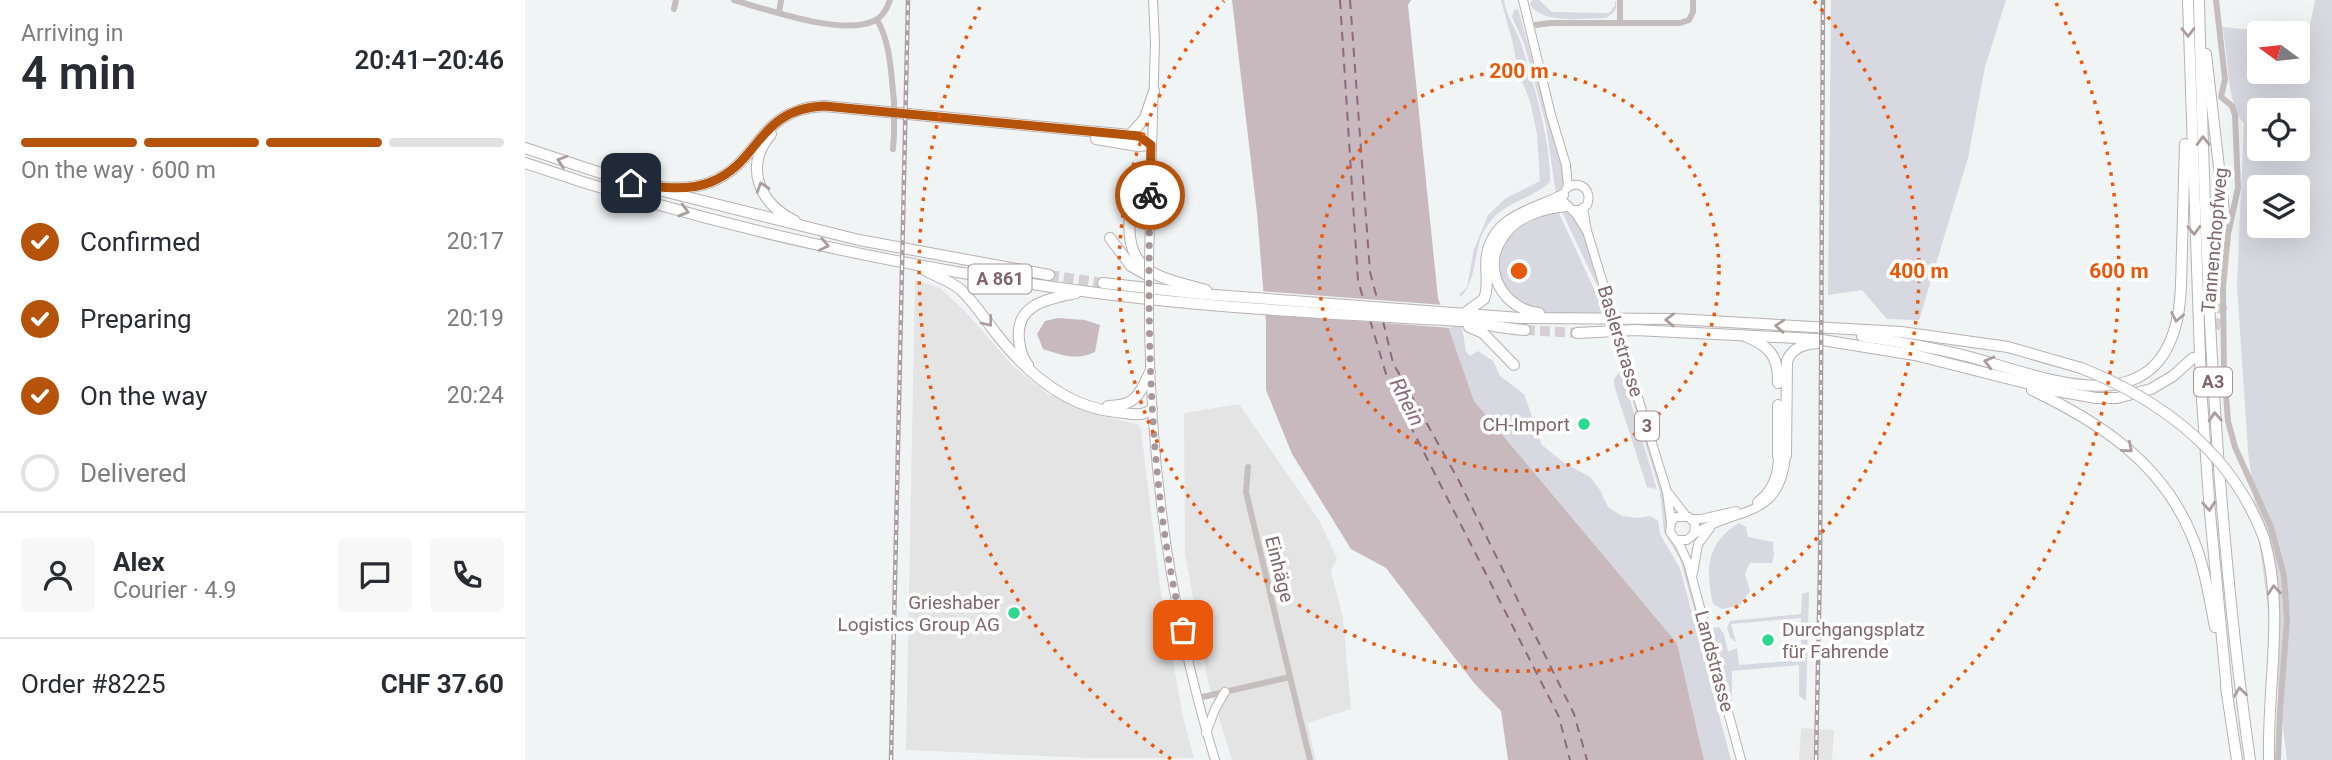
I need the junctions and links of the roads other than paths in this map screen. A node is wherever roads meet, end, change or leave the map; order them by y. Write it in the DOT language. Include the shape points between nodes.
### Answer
graph roads {
  1 [pos="676,0"];
  2 [pos="734,0"];
  3 [pos="781,0"];
  4 [pos="890,0"];
  5 [pos="1153,0"];
  6 [pos="1523,0"];
  7 [pos="1620,0"];
  8 [pos="1693,0"];
  9 [pos="2187,0"];
  10 [pos="2216,0"];
  11 [pos="2199,2"];
  12 [pos="674,9"];
  13 [pos="779,13"];
  14 [pos="877,20"];
  15 [pos="1621,22"];
  16 [pos="1528,26"];
  17 [pos="2189,63"];
  18 [pos="1154,90"];
  19 [pos="1131,135"];
  20 [pos="1151,145"];
  21 [pos="525,148"];
  22 [pos="893,149"];
  23 [pos="525,163"];
  24 [pos="1566,165"];
  25 [pos="631,183"];
  26 [pos="1127,183"];
  27 [pos="1580,185"];
  28 [pos="1566,191"];
  29 [pos="1570,208"];
  30 [pos="1583,208"];
  31 [pos="2225,220"];
  32 [pos="811,230"];
  33 [pos="1587,231"];
  34 [pos="1110,239"];
  35 [pos="918,265"];
  36 [pos="1049,275"];
  37 [pos="1145,282"];
  38 [pos="1103,283"];
  39 [pos="1171,290"];
  40 [pos="1082,291"];
  41 [pos="1201,294"];
  42 [pos="1229,296"];
  43 [pos="1250,302"];
  44 [pos="1359,310"];
  45 [pos="1602,319"];
  46 [pos="1465,320"];
  47 [pos="1823,328"];
  48 [pos="1525,330"];
  49 [pos="1577,333"];
  50 [pos="1743,335"];
  51 [pos="1847,344"];
  52 [pos="2193,358"];
  53 [pos="1514,365"];
  54 [pos="1150,372"];
  55 [pos="2012,380"];
  56 [pos="1126,405"];
  57 [pos="1152,409"];
  58 [pos="1782,456"];
  59 [pos="1248,467"];
  60 [pos="1672,505"];
  61 [pos="1689,517"];
  62 [pos="1671,522"];
  63 [pos="1713,524"];
  64 [pos="1692,536"];
  65 [pos="1676,540"];
  66 [pos="1688,563"];
  67 [pos="1692,580"];
  68 [pos="1290,677"];
  69 [pos="2227,691"];
  70 [pos="1225,692"];
  71 [pos="1198,698"];
  72 [pos="1206,733"];
  73 [pos="1215,760"];
  74 [pos="1310,760"];
  75 [pos="1741,760"];
  76 [pos="2237,760"];
  77 [pos="2250,760"];
  78 [pos="2269,760"];
  79 [pos="2279,760"];
  1 -- 12 [label="street"];
  2 -- 13 [label="street"];
  3 -- 13 [label="street"];
  4 -- 14 [label="street"];
  5 -- 18 [label="main road"];
  6 -- 16 [label="main road"];
  7 -- 15 [label="street"];
  8 -- 15 [label="street" via="1689,20 1680,23"];
  9 -- 17 [label="highway, A3, one-way"];
  10 -- 79 [label="street, Tannenchopfweg" via="2225,79 2221,97 2235,115 2238,188 2228,234 2223,299 2228,421 2271,527 2284,576 2287,620"];
  11 -- 31 [label="highway, A3"];
  77 -- 11 [label="highway, A3, one-way" via="2228,588 2216,436"];
  13 -- 14 [label="street" via="830,25"];
  14 -- 22 [label="street, bridge" via="890,62"];
  15 -- 16 [label="street"];
  16 -- 24 [label="main road"];
  17 -- 47 [label="highway, A3, one-way" via="2178,316 2166,350 2147,371 2117,385 2077,386 1935,349"];
  17 -- 69 [label="highway, A3, one-way" via="2202,399"];
  18 -- 19 [label="highway" via="1145,118"];
  18 -- 20 [label="main road"];
  19 -- 20 [label="highway"];
  19 -- 25 [label="highway" via="804,107 774,124 729,173 710,183 686,188"];
  32 -- 20 [label="highway, one-way" via="772,206 758,176 766,140 787,118 802,113 863,114"];
  20 -- 54 [label="main road, bridge"];
  25 -- 21 [label="highway, A 861, one-way"];
  23 -- 35 [label="highway, A 861, one-way" via="727,223"];
  24 -- 27 [label="main road"];
  24 -- 28 [label="main road"];
  25 -- 32 [label="highway, A 861"];
  26 -- 42 [label="highway" via="1132,192 1128,238 1143,267"];
  27 -- 28 [label="main road"];
  27 -- 30 [label="main road" via="1589,194"];
  28 -- 29 [label="main road"];
  28 -- 46 [label="highway" via="1522,211 1500,230 1487,254 1484,299"];
  29 -- 30 [label="main road"];
  29 -- 33 [label="main road, Baslerstrasse / 3"];
  29 -- 45 [label="highway" via="1550,207 1507,231 1496,252 1497,281 1508,299 1524,310"];
  30 -- 33 [label="main road, Baslerstrasse / 3"];
  32 -- 36 [label="highway, A 861"];
  33 -- 60 [label="main road, Baslerstrasse / 3, bridge"];
  34 -- 41 [label="highway" via="1139,271"];
  35 -- 40 [label="highway, A 861"];
  35 -- 57 [label="highway, one-way" via="960,289 1022,364 1056,391 1109,411 1140,415"];
  37 -- 39 [label="highway"];
  38 -- 39 [label="highway, A 861"];
  39 -- 41 [label="highway, A 861"];
  40 -- 43 [label="highway, A 861"];
  40 -- 56 [label="highway" via="1049,297 1027,311 1018,334 1025,362 1067,393 1090,403"];
  41 -- 42 [label="highway, A 861"];
  42 -- 43 [label="highway, A 861"];
  43 -- 44 [label="highway, A 861"];
  44 -- 46 [label="highway, A3"];
  44 -- 46 [label="highway, A3"];
  45 -- 46 [label="highway, A3"];
  47 -- 45 [label="highway, A3, one-way"];
  46 -- 48 [label="highway, A3"];
  46 -- 53 [label="highway"];
  78 -- 47 [label="highway, A3, one-way, bridge" via="2276,609 2273,572 2264,538 2239,486 2192,432 2146,399 2081,368 2022,350 1901,332"];
  49 -- 50 [label="highway, A3" via="1635,330"];
  50 -- 51 [label="highway, A3"];
  50 -- 58 [label="highway" via="1765,345 1777,363"];
  51 -- 55 [label="highway, A3" via="1924,356"];
  51 -- 58 [label="highway" via="1806,344 1788,357"];
  52 -- 55 [label="highway, A3" via="2159,385 2117,398 2077,396"];
  54 -- 56 [label="highway" via="1140,394"];
  54 -- 57 [label="main road"];
  55 -- 69 [label="highway, A3, one-way" via="2104,429 2135,453 2164,486 2197,549"];
  56 -- 57 [label="highway"];
  57 -- 71 [label="main road" via="1163,520"];
  58 -- 61 [label="main road" via="1775,480 1762,499 1719,516"];
  58 -- 63 [label="main road" via="1781,484 1772,497 1757,508"];
  59 -- 68 [label="street, Einhäge" via="1246,492"];
  60 -- 61 [label="main road"];
  60 -- 62 [label="main road, Baslerstrasse / 3"];
  61 -- 62 [label="main road" via="1679,516"];
  61 -- 64 [label="main road" via="1695,528"];
  62 -- 65 [label="main road" via="1670,532"];
  63 -- 64 [label="main road"];
  63 -- 67 [label="main road" via="1698,544"];
  64 -- 65 [label="main road"];
  64 -- 66 [label="main road, Landstrasse"];
  65 -- 66 [label="main road, Landstrasse"];
  66 -- 67 [label="main road, Landstrasse"];
  67 -- 75 [label="main road, Landstrasse"];
  68 -- 70 [label="street"];
  68 -- 74 [label="street, Einhäge"];
  69 -- 76 [label="highway, A3"];
  70 -- 71 [label="street"];
  70 -- 72 [label="main road"];
  71 -- 72 [label="main road"];
  72 -- 73 [label="main road"];
}
